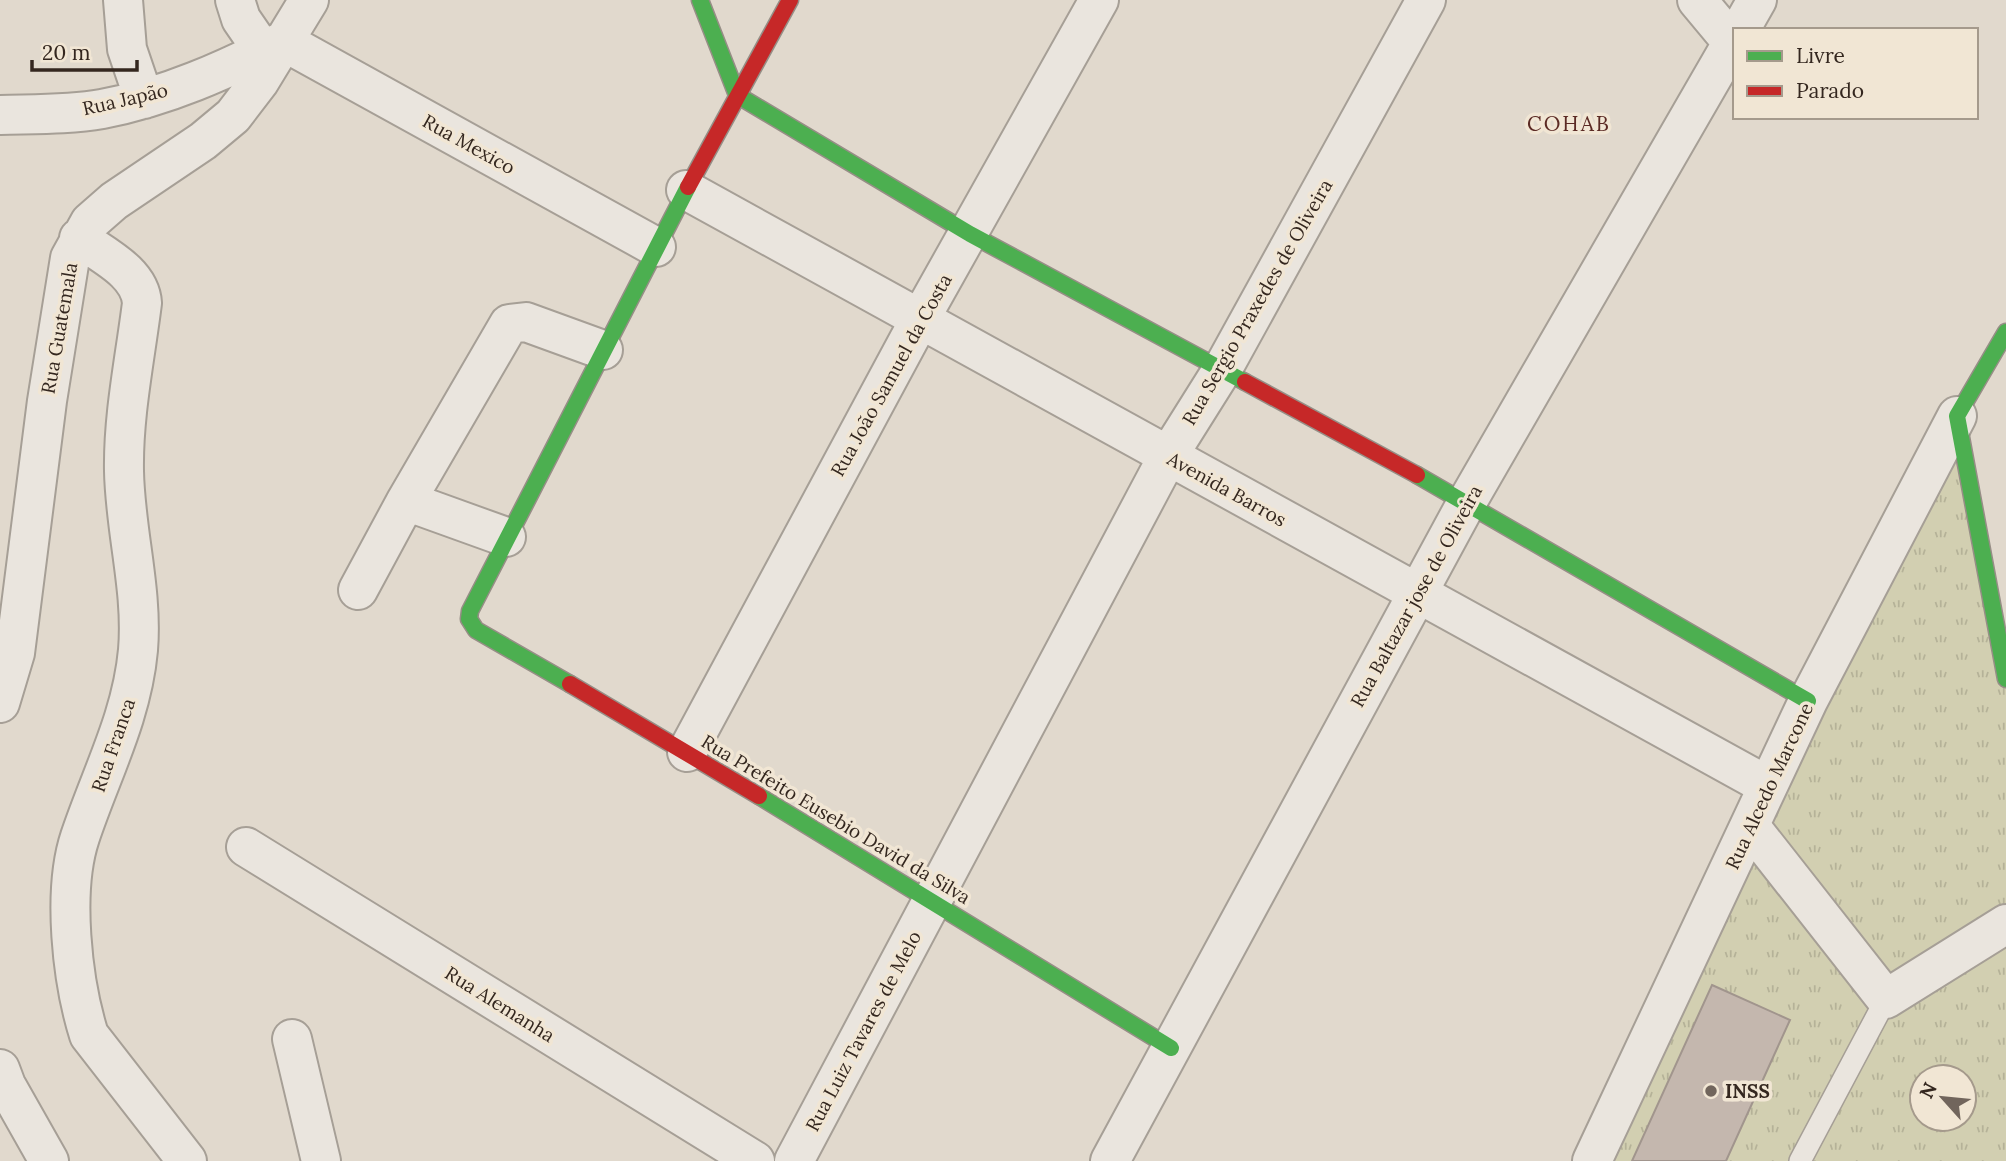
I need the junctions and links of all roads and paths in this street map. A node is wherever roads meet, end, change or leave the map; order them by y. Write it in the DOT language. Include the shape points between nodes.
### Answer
graph roads {
  1 [pos="123,0"];
  2 [pos="235,0"];
  3 [pos="309,0"];
  4 [pos="700,0"];
  5 [pos="790,0"];
  6 [pos="1099,0"];
  7 [pos="1426,0"];
  8 [pos="1697,0"];
  9 [pos="1757,0"];
  10 [pos="1741,28"];
  11 [pos="1733,34"];
  12 [pos="1733,42"];
  13 [pos="273,46"];
  14 [pos="737,95"];
  15 [pos="144,99"];
  16 [pos="0,115"];
  17 [pos="686,190"];
  18 [pos="970,234"];
  19 [pos="79,238"];
  20 [pos="656,247"];
  21 [pos="920,319"];
  22 [pos="2006,332"];
  23 [pos="603,350"];
  24 [pos="1222,370"];
  25 [pos="1957,416"];
  26 [pos="1168,456"];
  27 [pos="406,500"];
  28 [pos="1467,502"];
  29 [pos="506,537"];
  30 [pos="358,590"];
  31 [pos="1417,594"];
  32 [pos="2006,679"];
  33 [pos="1808,701"];
  34 [pos="0,703"];
  35 [pos="687,752"];
  36 [pos="1768,786"];
  37 [pos="1750,826"];
  38 [pos="246,847"];
  39 [pos="932,902"];
  40 [pos="2006,924"];
  41 [pos="1886,999"];
  42 [pos="292,1039"];
  43 [pos="1171,1048"];
  44 [pos="0,1069"];
  45 [pos="49,1161"];
  46 [pos="187,1161"];
  47 [pos="321,1161"];
  48 [pos="755,1161"];
  49 [pos="794,1161"];
  50 [pos="1110,1161"];
  51 [pos="1592,1161"];
  52 [pos="1800,1161"];
  1 -- 15 [label="street" via="127,49"];
  2 -- 13 [label="street" via="241,19"];
  3 -- 13 [label="street, Rua Guatemala"];
  4 -- 14 [label="street"];
  5 -- 14 [label="street"];
  6 -- 18 [label="street, Rua João Samuel da Costa"];
  7 -- 24 [label="street, Rua Sergio Praxedes de Oliveira"];
  8 -- 11 [label="street"];
  9 -- 10 [label="street, Rua Baltazar jose de Oliveira"];
  12 -- 28 [label="street, Rua Baltazar jose de Oliveira"];
  13 -- 15 [label="street, Rua Japão" via="217,74"];
  13 -- 19 [label="street, Rua Guatemala" via="259,82 233,116 114,201"];
  13 -- 20 [label="street, Rua Mexico"];
  14 -- 17 [label="street"];
  14 -- 18 [label="street"];
  15 -- 16 [label="street, Rua Japão" via="99,109"];
  17 -- 20 [label="street"];
  17 -- 21 [label="street, Avenida Barros"];
  18 -- 21 [label="street, Rua João Samuel da Costa"];
  18 -- 24 [label="street"];
  19 -- 34 [label="street, Rua Guatemala" via="62,296 15,653"];
  19 -- 46 [label="street, Rua Franca" via="129,275 142,292 142,303 125,426 124,472 139,603 138,650 130,699 74,860 75,956 89,1035"];
  20 -- 23 [label="street"];
  21 -- 26 [label="street, Avenida Barros"];
  21 -- 35 [label="street, Rua João Samuel da Costa"];
  22 -- 25 [label="street"];
  23 -- 27 [label="street" via="526,322 509,324"];
  23 -- 29 [label="street"];
  24 -- 26 [label="street, Rua Sergio Praxedes de Oliveira"];
  24 -- 28 [label="street"];
  25 -- 32 [label="street"];
  25 -- 33 [label="street, Rua Alcedo Marcone"];
  26 -- 31 [label="street, Avenida Barros"];
  26 -- 39 [label="street, Rua Sergio Praxedes de Oliveira"];
  27 -- 29 [label="street"];
  27 -- 30 [label="street"];
  28 -- 31 [label="street, Rua Baltazar jose de Oliveira"];
  28 -- 33 [label="street"];
  29 -- 35 [label="street, Rua Prefeito Eusebio David da Silva" via="470,611 469,619 477,630"];
  31 -- 36 [label="street, Avenida Barros"];
  31 -- 43 [label="street, Rua Baltazar jose de Oliveira"];
  33 -- 36 [label="street, Rua Alcedo Marcone"];
  35 -- 39 [label="street, Rua Prefeito Eusebio David da Silva"];
  36 -- 37 [label="street, Rua Alcedo Marcone"];
  37 -- 41 [label="street"];
  37 -- 51 [label="street, Rua Alcedo Marcone"];
  38 -- 48 [label="street, Rua Alemanha"];
  39 -- 43 [label="street, Rua Prefeito Eusebio David da Silva"];
  39 -- 49 [label="street, Rua Luiz Tavares de Melo"];
  40 -- 41 [label="street"];
  41 -- 52 [label="lane"];
  42 -- 47 [label="street"];
  43 -- 50 [label="street, Rua Baltazar jose de Oliveira"];
  44 -- 45 [label="street"];
}
